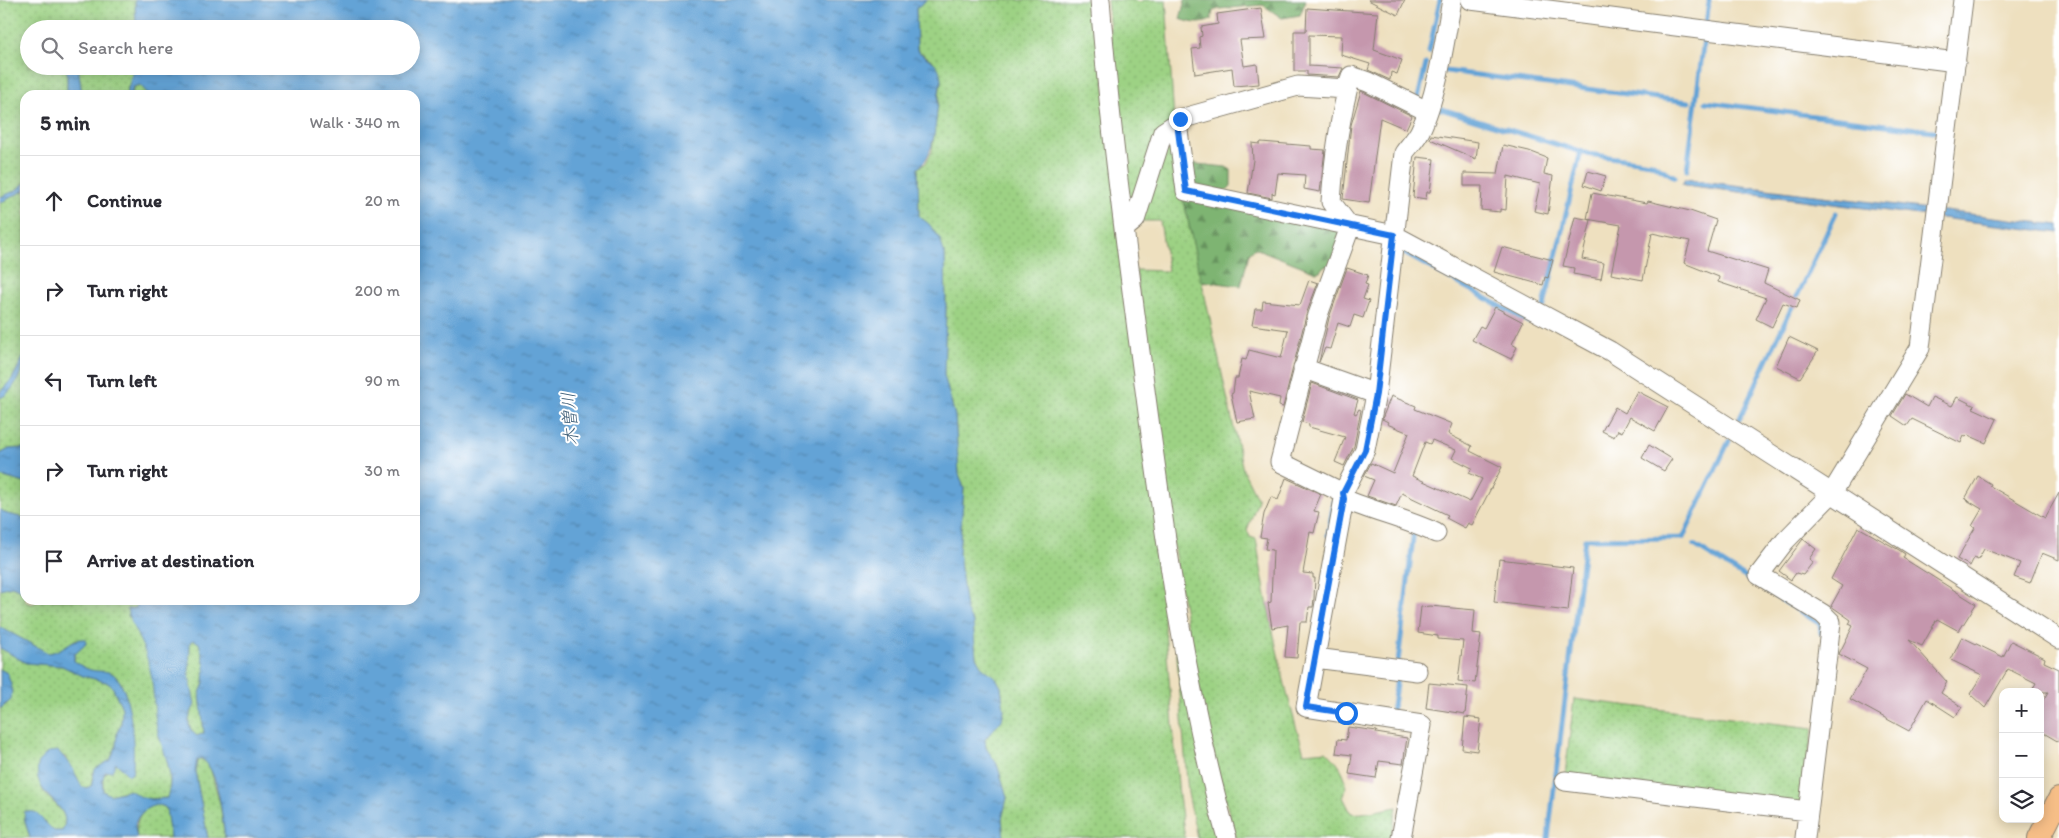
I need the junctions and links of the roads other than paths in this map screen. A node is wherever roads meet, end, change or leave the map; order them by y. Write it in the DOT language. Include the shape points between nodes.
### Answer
graph roads {
  1 [pos="1100,0"];
  2 [pos="1452,0"];
  3 [pos="1471,0"];
  4 [pos="1963,0"];
  5 [pos="1956,62"];
  6 [pos="1348,89"];
  7 [pos="1427,111"];
  8 [pos="1177,123"];
  9 [pos="1350,227"];
  10 [pos="1124,229"];
  11 [pos="1394,235"];
  12 [pos="1303,368"];
  13 [pos="1376,394"];
  14 [pos="1832,493"];
  15 [pos="1344,496"];
  16 [pos="1436,533"];
  17 [pos="2059,639"];
  18 [pos="1315,658"];
  19 [pos="1417,671"];
  20 [pos="1565,781"];
  21 [pos="2059,799"];
  22 [pos="1808,812"];
  23 [pos="1227,838"];
  24 [pos="1401,838"];
  25 [pos="1805,838"];
  26 [pos="2039,838"];
  1 -- 10 [label="street"];
  2 -- 7 [label="street"];
  3 -- 5 [label="street"];
  4 -- 5 [label="street"];
  5 -- 14 [label="street" via="1920,348"];
  6 -- 7 [label="street" via="1351,76"];
  6 -- 8 [label="street" via="1298,86 1188,116"];
  6 -- 9 [label="street" via="1335,145 1331,202"];
  7 -- 11 [label="street" via="1420,132 1404,153"];
  8 -- 9 [label="street" via="1186,191"];
  8 -- 10 [label="street" via="1163,132 1135,220"];
  9 -- 11 [label="street"];
  9 -- 12 [label="street" via="1318,315"];
  10 -- 23 [label="street" via="1161,508 1210,776"];
  11 -- 13 [label="street"];
  11 -- 14 [label="street" via="1610,351"];
  12 -- 13 [label="street"];
  12 -- 15 [label="street" via="1280,462"];
  13 -- 15 [label="street" via="1365,450"];
  14 -- 17 [label="street"];
  14 -- 22 [label="street" via="1785,541 1759,575 1831,622"];
  15 -- 16 [label="street" via="1371,511 1409,520"];
  15 -- 18 [label="street"];
  18 -- 19 [label="street"];
  18 -- 24 [label="street" via="1306,707 1422,725"];
  20 -- 22 [label="street"];
  21 -- 26 [label="main road"];
  22 -- 25 [label="street"];
}
